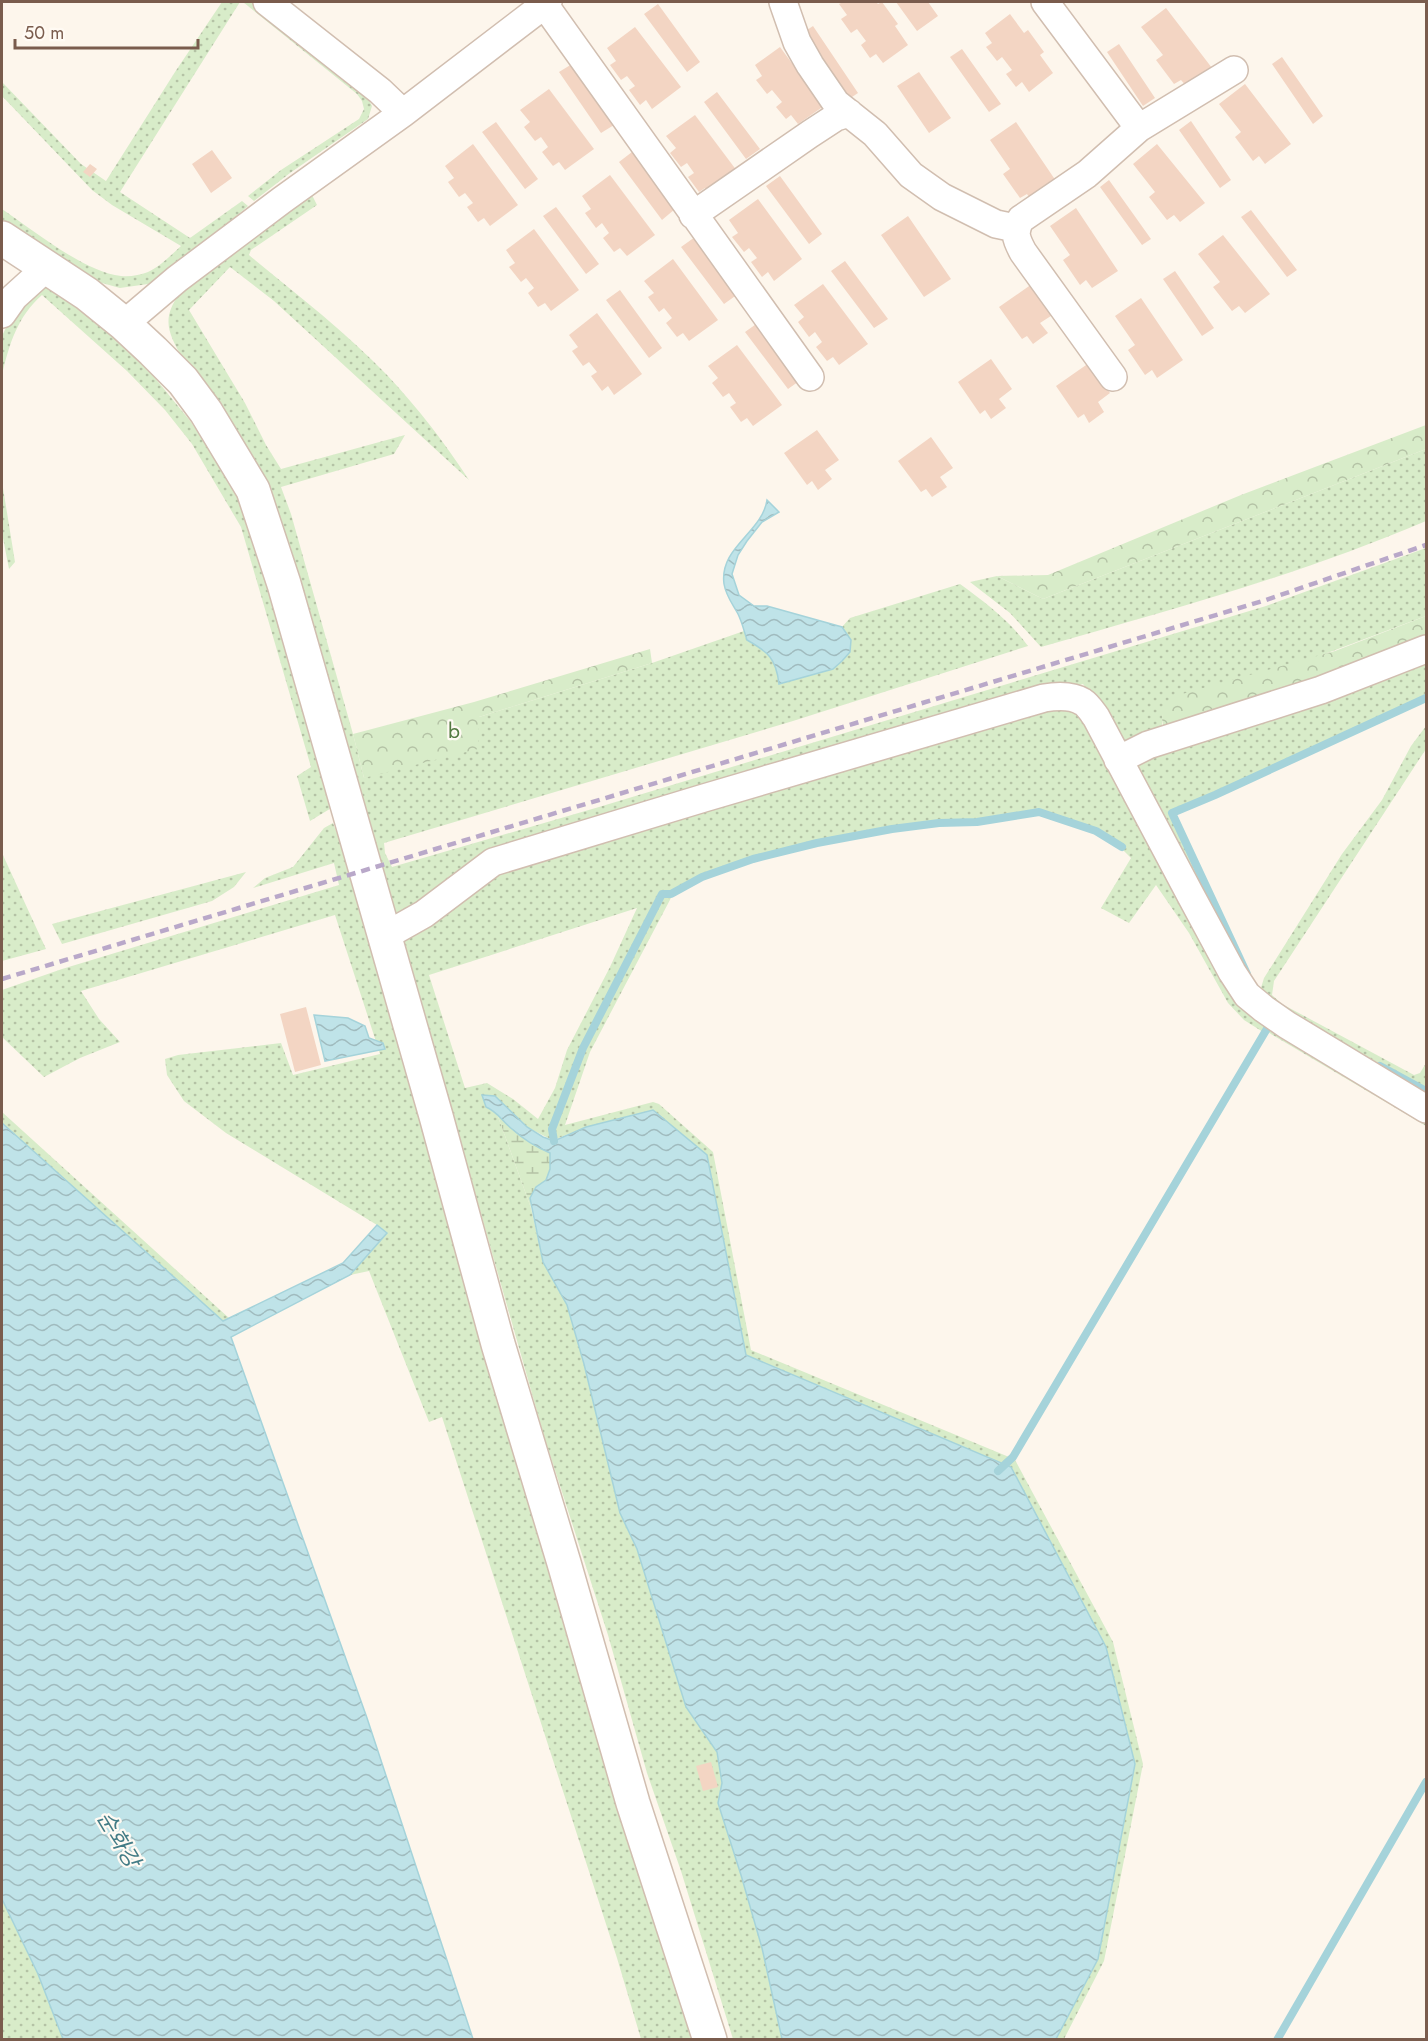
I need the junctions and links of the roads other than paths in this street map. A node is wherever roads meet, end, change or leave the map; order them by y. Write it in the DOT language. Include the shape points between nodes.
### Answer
graph roads {
  1 [pos="267,2"];
  2 [pos="783,2"];
  3 [pos="1045,2"];
  4 [pos="546,3"];
  5 [pos="1234,70"];
  6 [pos="403,113"];
  7 [pos="849,114"];
  8 [pos="1139,128"];
  9 [pos="693,215"];
  10 [pos="1015,228"];
  11 [pos="2,238"];
  12 [pos="46,268"];
  13 [pos="2,314"];
  14 [pos="124,324"];
  15 [pos="810,377"];
  16 [pos="1113,377"];
  17 [pos="1426,649"];
  18 [pos="1118,760"];
  19 [pos="385,936"];
  20 [pos="1426,1109"];
  21 [pos="710,2040"];
  1 -- 6 [label="street"];
  2 -- 7 [label="street" via="810,65 836,103"];
  3 -- 8 [label="street"];
  4 -- 6 [label="street"];
  4 -- 9 [label="street"];
  5 -- 8 [label="street"];
  6 -- 14 [label="street" via="256,219"];
  7 -- 9 [label="street" via="836,117"];
  7 -- 10 [label="street" via="875,134 911,175 942,197 996,224"];
  8 -- 10 [label="street" via="1087,174 1021,219"];
  9 -- 15 [label="street"];
  10 -- 16 [label="street" via="1023,252"];
  11 -- 12 [label="street"];
  12 -- 13 [label="street" via="14,297"];
  12 -- 14 [label="street"];
  14 -- 19 [label="street" via="183,381 253,490 284,584"];
  17 -- 18 [label="street" via="1321,690 1148,745"];
  18 -- 19 [label="street" via="1084,702 1068,697 1044,698 493,862 424,914"];
  18 -- 20 [label="street" via="1247,995 1287,1025"];
  19 -- 21 [label="street" via="498,1344 633,1803"];
}
